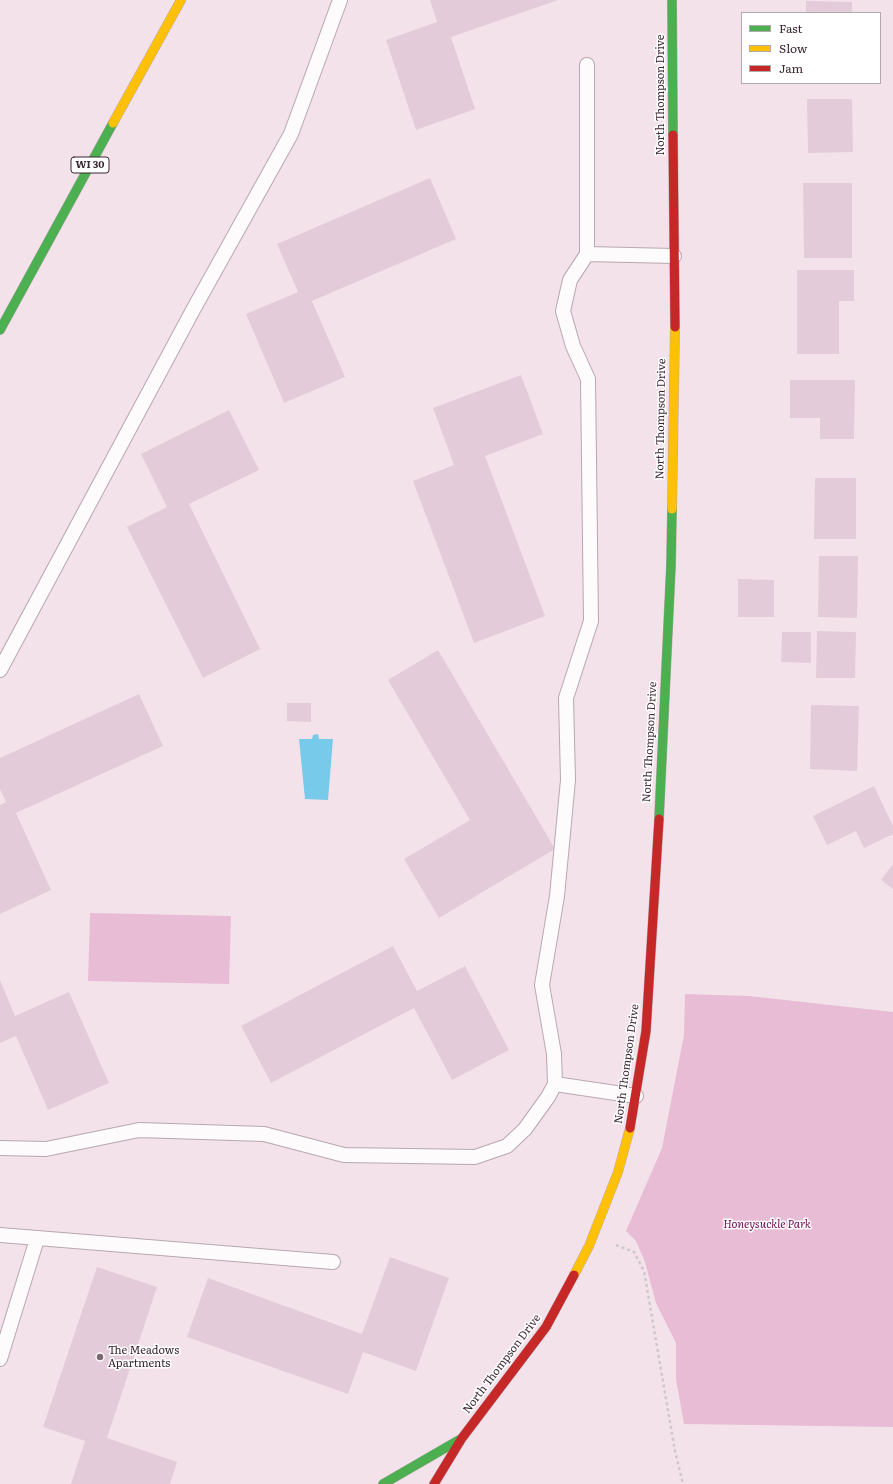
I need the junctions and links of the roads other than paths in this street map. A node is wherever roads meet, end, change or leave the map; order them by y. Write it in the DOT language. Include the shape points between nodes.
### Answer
graph roads {
  1 [pos="181,0"];
  2 [pos="340,0"];
  3 [pos="672,0"];
  4 [pos="587,65"];
  5 [pos="587,254"];
  6 [pos="674,256"];
  7 [pos="0,330"];
  8 [pos="0,670"];
  9 [pos="556,1084"];
  10 [pos="636,1096"];
  11 [pos="0,1148"];
  12 [pos="0,1235"];
  13 [pos="37,1239"];
  14 [pos="333,1262"];
  15 [pos="0,1359"];
  16 [pos="462,1438"];
  17 [pos="383,1484"];
  18 [pos="434,1484"];
  1 -- 7 [label="main road, WI 30"];
  2 -- 8 [label="lane" via="291,134 193,310"];
  3 -- 6 [label="main road, North Thompson Drive"];
  4 -- 5 [label="lane"];
  5 -- 6 [label="lane"];
  5 -- 9 [label="lane" via="570,280 563,311 573,346 588,379 591,621 566,698 568,780 558,896 542,985 554,1054"];
  6 -- 10 [label="main road, North Thompson Drive" via="671,565 655,906 646,1031"];
  9 -- 10 [label="lane"];
  9 -- 11 [label="lane" via="525,1129 507,1146 475,1157 344,1155 264,1134 139,1130 46,1149"];
  10 -- 16 [label="main road, North Thompson Drive" via="618,1172 594,1236 546,1327"];
  12 -- 13 [label="lane"];
  13 -- 14 [label="lane"];
  13 -- 15 [label="lane"];
  16 -- 17 [label="main road, North Thompson Drive"];
  16 -- 18 [label="main road, North Thompson Drive"];
}
